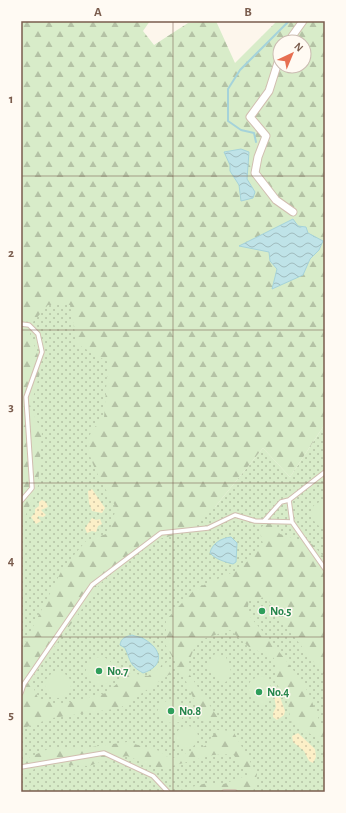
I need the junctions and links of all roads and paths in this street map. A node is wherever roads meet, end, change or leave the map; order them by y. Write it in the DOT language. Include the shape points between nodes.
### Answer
graph roads {
  1 [pos="303,21"];
  2 [pos="294,34"];
  3 [pos="274,74"];
  4 [pos="293,212"];
  5 [pos="21,324"];
  6 [pos="325,472"];
  7 [pos="289,500"];
  8 [pos="21,501"];
  9 [pos="264,521"];
  10 [pos="292,522"];
  11 [pos="325,569"];
  12 [pos="21,693"];
  13 [pos="21,767"];
  14 [pos="168,792"];
  15 [pos="224,792"];
  16 [pos="235,792"];
  1 -- 2 [label="street"];
  3 -- 4 [label="street" via="269,91 250,117 266,136 255,173 276,200"];
  5 -- 8 [label="lane" via="28,325 38,334 42,352 26,397 32,488"];
  6 -- 7 [label="lane"];
  7 -- 9 [label="lane" via="281,502"];
  7 -- 10 [label="lane"];
  9 -- 10 [label="lane"];
  9 -- 12 [label="lane" via="234,515 208,528 161,533 92,585 24,684"];
  10 -- 11 [label="lane"];
  13 -- 14 [label="lane" via="104,753 152,776"];
  15 -- 16 [label="lane"];
}
